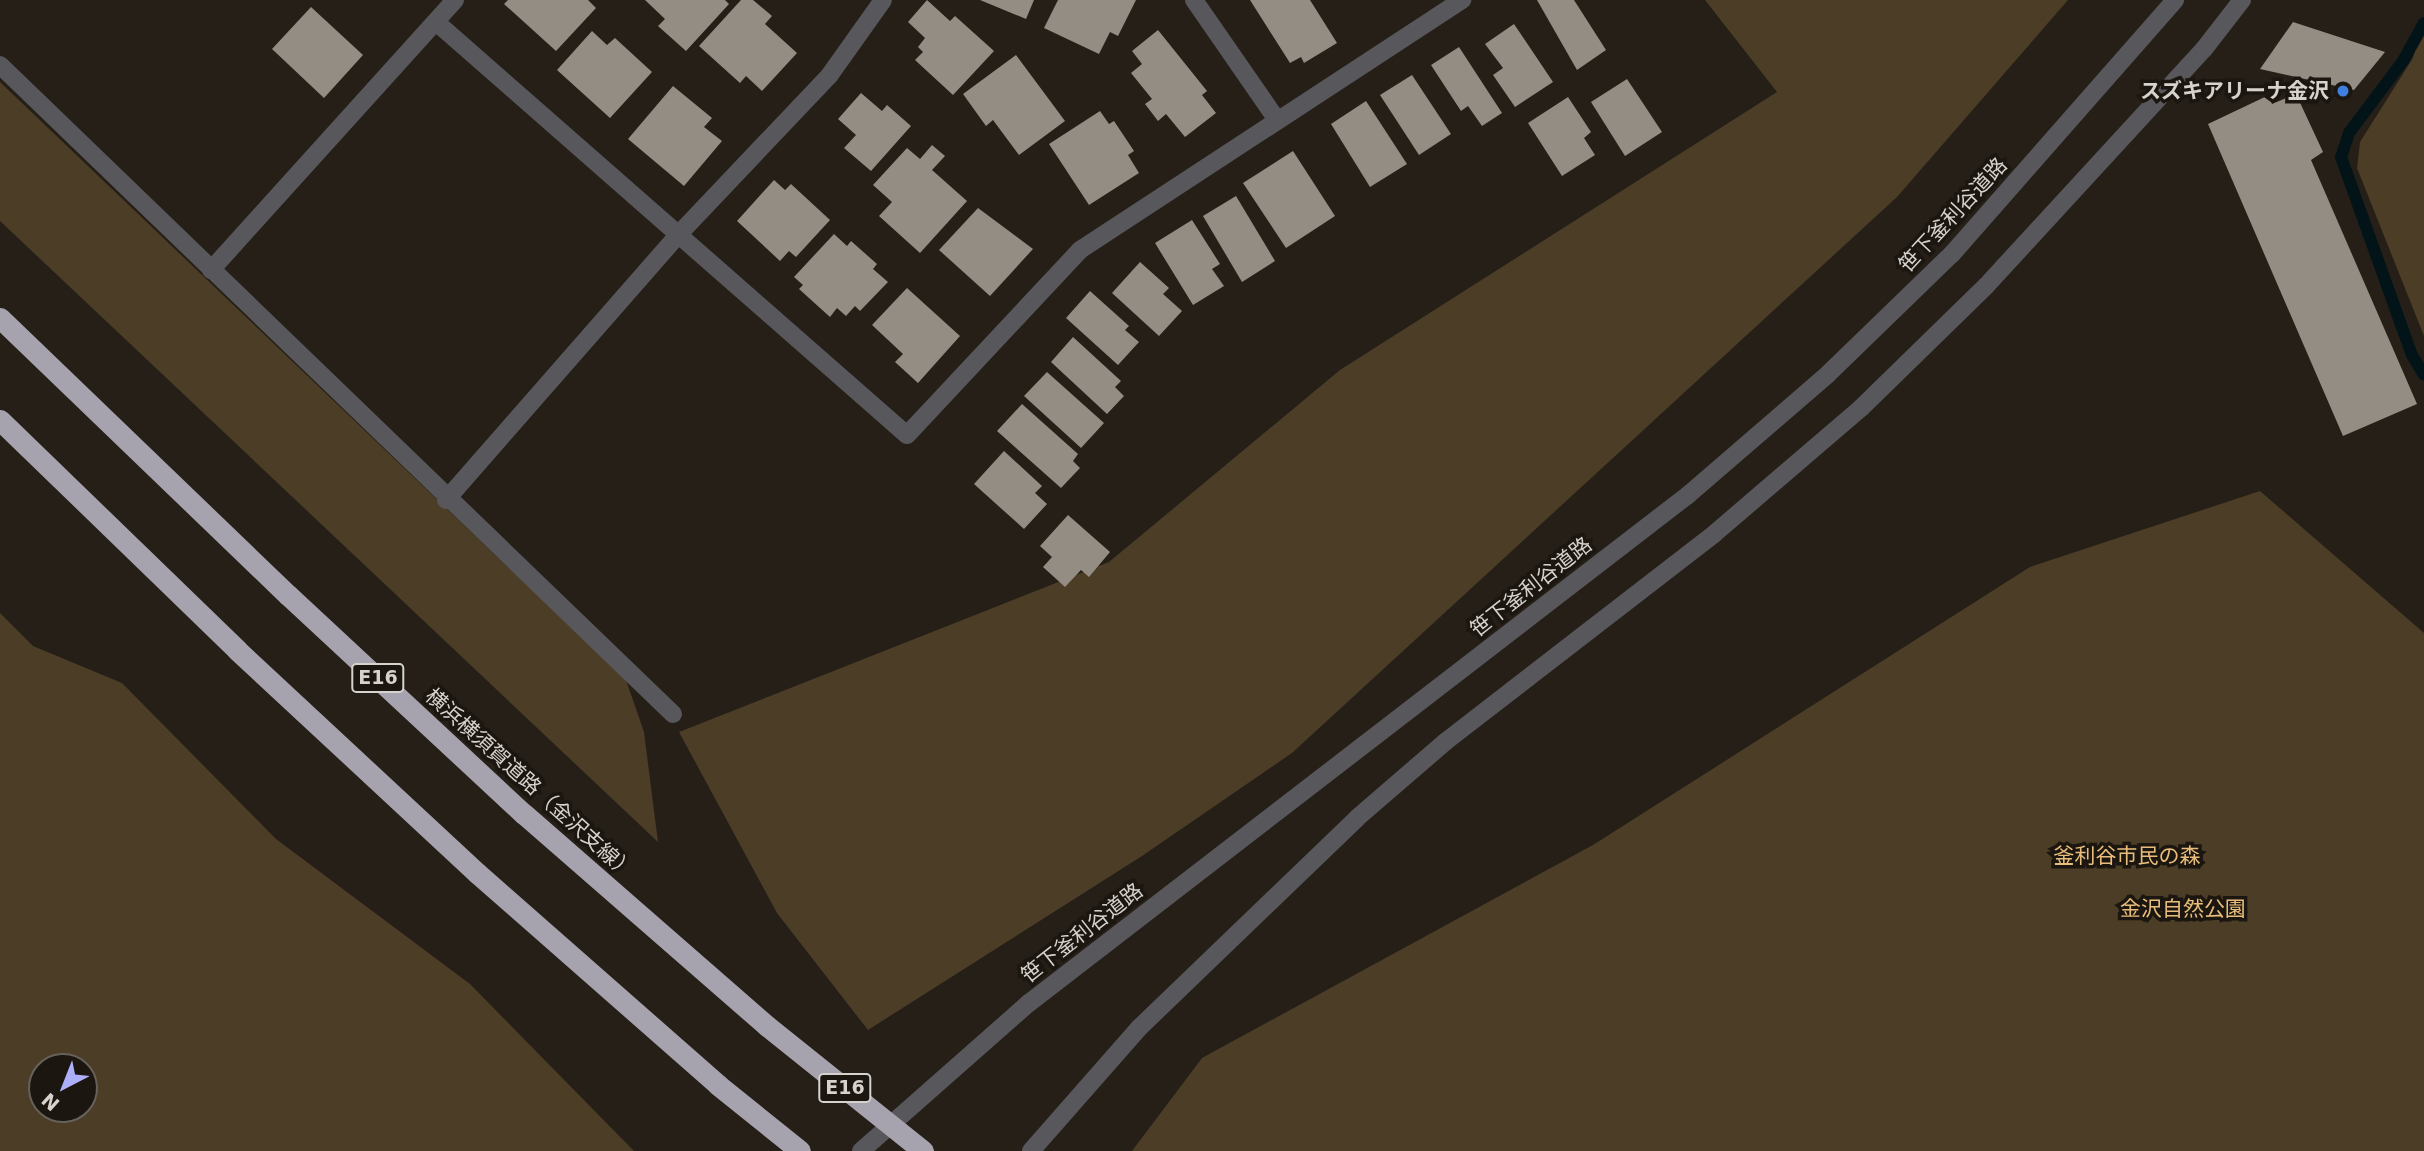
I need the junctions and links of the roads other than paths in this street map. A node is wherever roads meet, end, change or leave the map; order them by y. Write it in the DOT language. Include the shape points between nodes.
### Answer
graph roads {
  1 [pos="455,0"];
  2 [pos="883,0"];
  3 [pos="1194,0"];
  4 [pos="1462,0"];
  5 [pos="2175,0"];
  6 [pos="2242,0"];
  7 [pos="436,22"];
  8 [pos="0,65"];
  9 [pos="1277,120"];
  10 [pos="679,234"];
  11 [pos="211,270"];
  12 [pos="0,318"];
  13 [pos="0,420"];
  14 [pos="446,500"];
  15 [pos="673,715"];
  16 [pos="800,1151"];
  17 [pos="861,1151"];
  18 [pos="923,1151"];
  19 [pos="1031,1151"];
  1 -- 7 [label="street"];
  2 -- 10 [label="street" via="828,76"];
  3 -- 9 [label="street"];
  4 -- 9 [label="street"];
  5 -- 17 [label="street, 笹下釜利谷道路" via="1952,254 1828,374 1688,495 1029,1003"];
  6 -- 19 [label="street" via="2204,49 1986,286 1861,408 1714,534 1445,742 1357,818 1139,1028"];
  7 -- 10 [label="street"];
  7 -- 11 [label="street"];
  8 -- 11 [label="street"];
  9 -- 10 [label="street" via="1080,250 907,435"];
  10 -- 14 [label="street"];
  11 -- 14 [label="street"];
  12 -- 18 [label="highway, 横浜横須賀道路（金沢支線） / E16, bridge" via="485,778 767,1026"];
  13 -- 16 [label="highway" via="447,845 719,1086"];
  14 -- 15 [label="street"];
}
